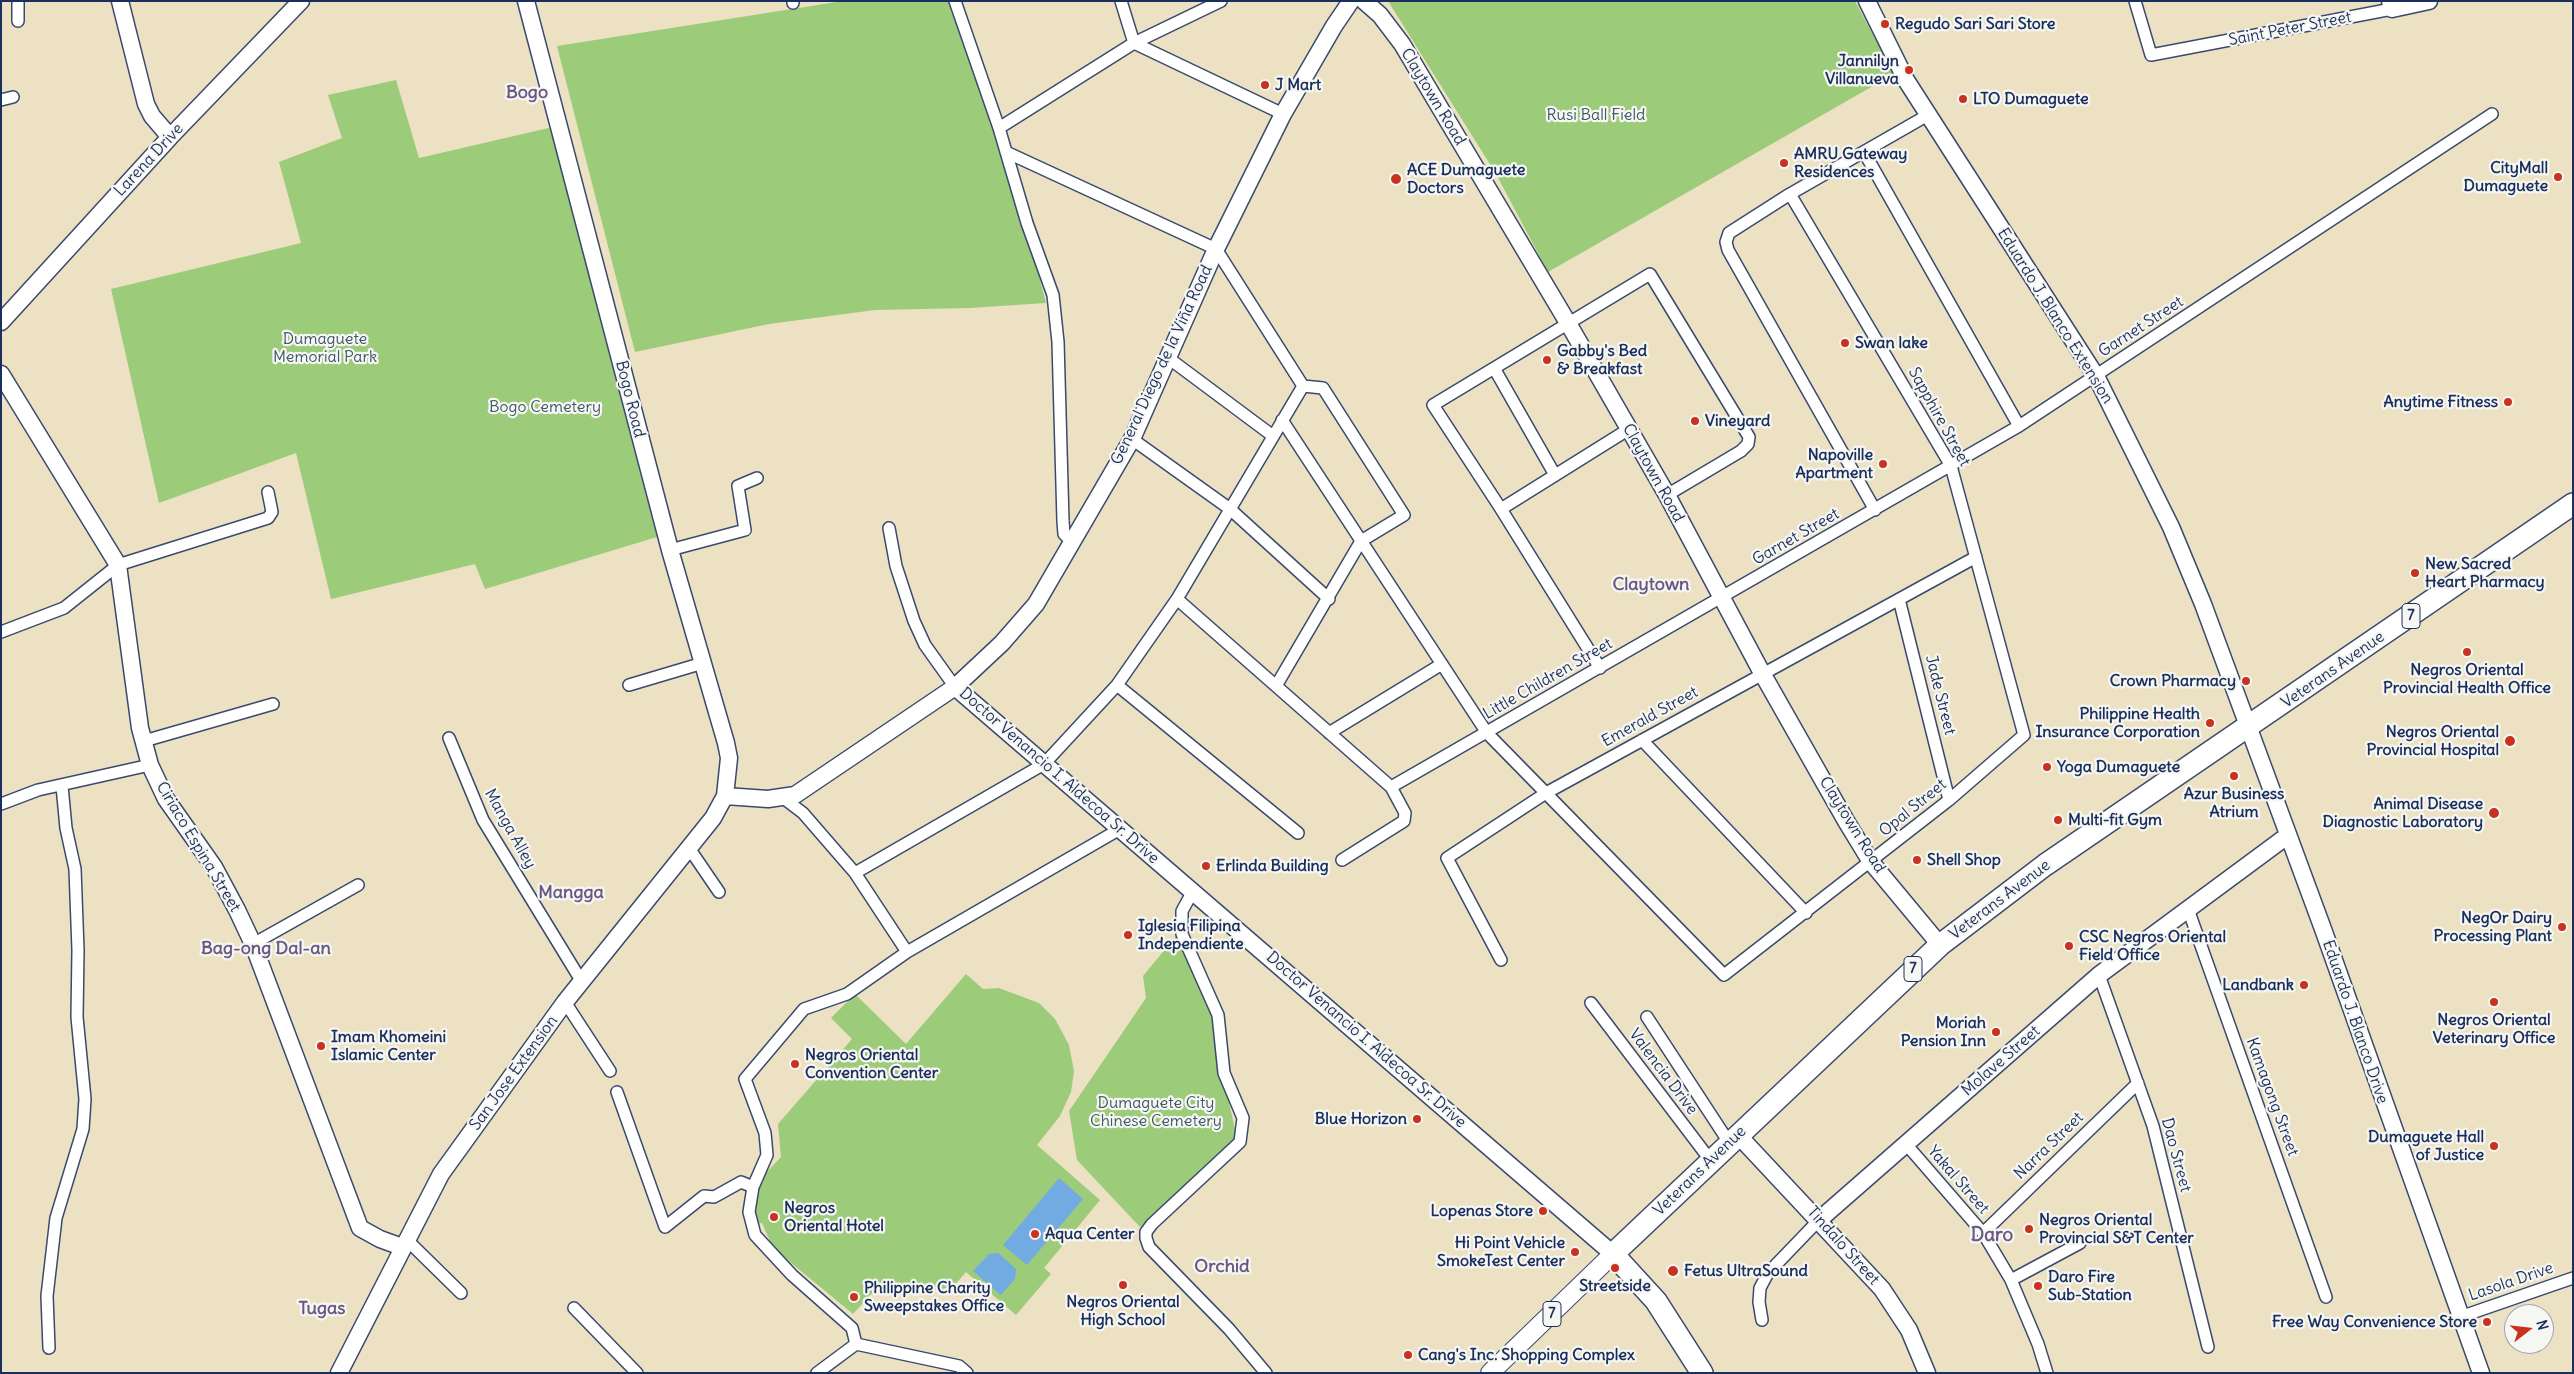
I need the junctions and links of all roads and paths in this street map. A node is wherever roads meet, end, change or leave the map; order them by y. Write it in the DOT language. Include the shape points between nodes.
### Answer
graph roads {
  1 [pos="18,1"];
  2 [pos="120,1"];
  3 [pos="301,1"];
  4 [pos="526,1"];
  5 [pos="955,1"];
  6 [pos="1121,1"];
  7 [pos="1220,1"];
  8 [pos="1351,1"];
  9 [pos="1364,1"];
  10 [pos="1867,1"];
  11 [pos="2135,1"];
  12 [pos="2429,1"];
  13 [pos="2391,5"];
  14 [pos="18,21"];
  15 [pos="1134,44"];
  16 [pos="1283,114"];
  17 [pos="2492,114"];
  18 [pos="1928,115"];
  19 [pos="999,128"];
  20 [pos="170,136"];
  21 [pos="1006,152"];
  22 [pos="1864,152"];
  23 [pos="1790,194"];
  24 [pos="1216,249"];
  25 [pos="1,322"];
  26 [pos="1568,323"];
  27 [pos="1167,357"];
  28 [pos="1494,368"];
  29 [pos="1,374"];
  30 [pos="2096,376"];
  31 [pos="1303,386"];
  32 [pos="1282,420"];
  33 [pos="2020,426"];
  34 [pos="1629,429"];
  35 [pos="1273,436"];
  36 [pos="1132,438"];
  37 [pos="1951,466"];
  38 [pos="1555,475"];
  39 [pos="757,478"];
  40 [pos="268,492"];
  41 [pos="1667,495"];
  42 [pos="2573,504"];
  43 [pos="1230,509"];
  44 [pos="1501,509"];
  45 [pos="1875,510"];
  46 [pos="889,528"];
  47 [pos="1362,541"];
  48 [pos="1073,543"];
  49 [pos="670,550"];
  50 [pos="1976,557"];
  51 [pos="118,565"];
  52 [pos="1722,598"];
  53 [pos="1177,599"];
  54 [pos="1329,599"];
  55 [pos="1899,599"];
  56 [pos="1,632"];
  57 [pos="703,662"];
  58 [pos="1442,664"];
  59 [pos="1600,668"];
  60 [pos="1762,673"];
  61 [pos="630,685"];
  62 [pos="1117,685"];
  63 [pos="1276,686"];
  64 [pos="955,687"];
  65 [pos="273,704"];
  66 [pos="2249,728"];
  67 [pos="1487,732"];
  68 [pos="1329,733"];
  69 [pos="2024,735"];
  70 [pos="449,738"];
  71 [pos="1642,740"];
  72 [pos="144,741"];
  73 [pos="150,764"];
  74 [pos="1044,764"];
  75 [pos="62,786"];
  76 [pos="1391,787"];
  77 [pos="1546,793"];
  78 [pos="725,796"];
  79 [pos="782,797"];
  80 [pos="1949,800"];
  81 [pos="1,804"];
  82 [pos="1120,829"];
  83 [pos="1298,832"];
  84 [pos="2287,836"];
  85 [pos="688,848"];
  86 [pos="1342,860"];
  87 [pos="1872,862"];
  88 [pos="855,873"];
  89 [pos="358,885"];
  90 [pos="1193,891"];
  91 [pos="719,892"];
  92 [pos="2188,909"];
  93 [pos="1806,913"];
  94 [pos="252,944"];
  95 [pos="1940,945"];
  96 [pos="907,952"];
  97 [pos="1501,960"];
  98 [pos="2099,976"];
  99 [pos="582,982"];
  100 [pos="565,1002"];
  101 [pos="1591,1003"];
  102 [pos="1647,1017"];
  103 [pos="610,1071"];
  104 [pos="2138,1083"];
  105 [pos="617,1092"];
  106 [pos="1734,1139"];
  107 [pos="1906,1144"];
  108 [pos="1711,1161"];
  109 [pos="754,1187"];
  110 [pos="1819,1220"];
  111 [pos="1984,1233"];
  112 [pos="404,1243"];
  113 [pos="2080,1243"];
  114 [pos="1613,1254"];
  115 [pos="2573,1278"];
  116 [pos="2011,1280"];
  117 [pos="461,1293"];
  118 [pos="2326,1297"];
  119 [pos="574,1308"];
  120 [pos="2460,1317"];
  121 [pos="1762,1320"];
  122 [pos="856,1344"];
  123 [pos="2208,1347"];
  124 [pos="49,1348"];
  125 [pos="339,1373"];
  126 [pos="637,1373"];
  127 [pos="817,1373"];
  128 [pos="967,1373"];
  129 [pos="1266,1373"];
  130 [pos="1490,1373"];
  131 [pos="1702,1373"];
  132 [pos="1927,1373"];
  133 [pos="2047,1373"];
  134 [pos="2481,1373"];
  1 -- 14 [label="street"];
  2 -- 20 [label="street" via="146,104"];
  3 -- 20 [label="street, Larena Drive"];
  4 -- 49 [label="street, Bogo Road"];
  5 -- 19 [label="street"];
  6 -- 15 [label="street"];
  7 -- 15 [label="street"];
  8 -- 16 [label="street, General Diego de la Viña Road"];
  9 -- 26 [label="street, Claytown Road" via="1380,15 1402,44"];
  10 -- 18 [label="street, Eduardo J. Blanco Extension" via="1900,70"];
  11 -- 13 [label="street, Saint Peter Street" via="2151,55"];
  12 -- 13 [label="street, Saint Peter Street"];
  15 -- 16 [label="street"];
  15 -- 19 [label="street"];
  16 -- 24 [label="street, General Diego de la Viña Road"];
  17 -- 30 [label="street, Garnet Street"];
  18 -- 22 [label="street"];
  18 -- 30 [label="street, Eduardo J. Blanco Extension"];
  19 -- 21 [label="street"];
  20 -- 25 [label="street, Larena Drive"];
  21 -- 24 [label="street"];
  21 -- 48 [label="street" via="1026,223 1053,295 1058,342 1062,521 1064,534"];
  22 -- 23 [label="street"];
  22 -- 33 [label="street"];
  23 -- 37 [label="street, Sapphire Street"];
  23 -- 45 [label="street" via="1730,233 1726,242 1728,250"];
  24 -- 27 [label="street, General Diego de la Viña Road"];
  24 -- 31 [label="street"];
  26 -- 28 [label="street"];
  26 -- 34 [label="street, Claytown Road"];
  26 -- 41 [label="street" via="1650,274 1747,432 1749,441 1741,451"];
  27 -- 35 [label="street"];
  27 -- 36 [label="street, General Diego de la Viña Road"];
  28 -- 38 [label="street"];
  28 -- 44 [label="street" via="1432,405"];
  29 -- 51 [label="street, Ciriaco Espina Street"];
  30 -- 33 [label="street, Garnet Street"];
  30 -- 66 [label="street, Eduardo J. Blanco Extension" via="2171,527"];
  31 -- 32 [label="street"];
  31 -- 47 [label="street" via="1323,388 1404,515"];
  32 -- 35 [label="street"];
  32 -- 47 [label="street"];
  33 -- 37 [label="street, Garnet Street"];
  34 -- 38 [label="street"];
  34 -- 41 [label="street, Claytown Road"];
  35 -- 43 [label="street"];
  36 -- 43 [label="street"];
  36 -- 48 [label="street, General Diego de la Viña Road"];
  37 -- 45 [label="street, Garnet Street"];
  37 -- 50 [label="street, Sapphire Street"];
  38 -- 44 [label="street"];
  39 -- 49 [label="street" via="738,486 745,530"];
  40 -- 51 [label="street" via="272,512 268,518"];
  41 -- 52 [label="street, Claytown Road"];
  42 -- 66 [label="highway, Veterans Avenue / 7"];
  43 -- 53 [label="street"];
  43 -- 54 [label="street"];
  44 -- 59 [label="street"];
  45 -- 52 [label="street, Garnet Street"];
  46 -- 64 [label="street, Doctor Venancio I. Aldecoa Sr. Drive" via="896,566 914,621 925,645"];
  47 -- 54 [label="street"];
  47 -- 58 [label="street"];
  48 -- 64 [label="street, General Diego de la Viña Road" via="1036,604 1002,643"];
  49 -- 57 [label="street, Bogo Road"];
  50 -- 55 [label="street, Emerald Street"];
  50 -- 69 [label="street, Sapphire Street"];
  51 -- 56 [label="street" via="64,608"];
  51 -- 72 [label="street, Ciriaco Espina Street"];
  52 -- 59 [label="street, Little Children Street"];
  52 -- 60 [label="street, Claytown Road"];
  53 -- 62 [label="street"];
  53 -- 63 [label="street"];
  54 -- 63 [label="street"];
  55 -- 60 [label="street, Emerald Street"];
  55 -- 80 [label="street, Jade Street"];
  57 -- 61 [label="street"];
  57 -- 78 [label="street, Bogo Road" via="729,758"];
  58 -- 67 [label="street"];
  58 -- 68 [label="street"];
  59 -- 67 [label="street, Little Children Street"];
  60 -- 71 [label="street, Emerald Street"];
  60 -- 87 [label="street, Claytown Road"];
  62 -- 74 [label="street"];
  62 -- 83 [label="street"];
  63 -- 68 [label="street"];
  64 -- 74 [label="street, Doctor Venancio I. Aldecoa Sr. Drive"];
  64 -- 79 [label="street, General Diego de la Viña Road" via="795,795"];
  65 -- 72 [label="street"];
  66 -- 84 [label="street, Eduardo J. Blanco Drive"];
  66 -- 95 [label="highway, Veterans Avenue / 7" via="2045,865"];
  67 -- 76 [label="street, Little Children Street"];
  67 -- 77 [label="street"];
  68 -- 76 [label="street"];
  69 -- 80 [label="street, Opal Street"];
  70 -- 99 [label="street, Manga Alley" via="483,820"];
  71 -- 77 [label="street, Emerald Street"];
  71 -- 93 [label="street"];
  72 -- 73 [label="street, Ciriaco Espina Street"];
  73 -- 75 [label="street"];
  73 -- 94 [label="street, Ciriaco Espina Street" via="166,799 214,867"];
  74 -- 82 [label="street, Doctor Venancio I. Aldecoa Sr. Drive"];
  74 -- 88 [label="street"];
  75 -- 81 [label="street" via="38,790"];
  75 -- 124 [label="street" via="74,869 77,1017 85,1099 83,1129 56,1218 47,1296"];
  76 -- 86 [label="street" via="1406,813 1404,821"];
  77 -- 93 [label="street, Opal Street" via="1724,975"];
  77 -- 97 [label="street, Emerald Street" via="1447,858"];
  78 -- 79 [label="street, General Diego de la Viña Road" via="750,799"];
  78 -- 85 [label="street, San Jose Extension" via="713,818"];
  79 -- 88 [label="street" via="803,813"];
  80 -- 87 [label="street, Opal Street"];
  82 -- 90 [label="street, Doctor Venancio I. Aldecoa Sr. Drive"];
  82 -- 96 [label="street"];
  84 -- 92 [label="street, Molave Street"];
  84 -- 120 [label="street, Eduardo J. Blanco Drive"];
  85 -- 91 [label="street"];
  85 -- 99 [label="street, San Jose Extension"];
  87 -- 93 [label="street, Opal Street"];
  87 -- 95 [label="street, Claytown Road"];
  88 -- 96 [label="street"];
  89 -- 94 [label="street"];
  90 -- 114 [label="street, Doctor Venancio I. Aldecoa Sr. Drive"];
  90 -- 129 [label="street" via="1182,911 1182,934 1218,1015 1224,1073 1243,1118 1240,1142 1152,1224 1146,1238 1149,1247 1229,1329"];
  92 -- 98 [label="street, Molave Street"];
  92 -- 118 [label="street, Kamagong Street"];
  94 -- 112 [label="street, Ciriaco Espina Street" via="360,1228 380,1239"];
  95 -- 106 [label="highway, Veterans Avenue / 7"];
  96 -- 109 [label="street" via="847,994 804,1009 745,1079 765,1133 767,1155"];
  98 -- 104 [label="street, Dao Street"];
  98 -- 107 [label="street, Molave Street"];
  99 -- 100 [label="street, San Jose Extension"];
  100 -- 103 [label="street"];
  100 -- 112 [label="street, San Jose Extension" via="441,1174"];
  101 -- 108 [label="street, Valencia Drive"];
  102 -- 106 [label="street"];
  104 -- 111 [label="street, Narra Street"];
  104 -- 123 [label="street, Dao Street" via="2153,1126"];
  105 -- 109 [label="street" via="665,1227 704,1196 714,1197 741,1182"];
  106 -- 108 [label="highway, Veterans Avenue / 7"];
  106 -- 110 [label="street, Tindalo Street"];
  107 -- 110 [label="street, Molave Street"];
  107 -- 111 [label="street, Yakal Street"];
  108 -- 114 [label="highway, Veterans Avenue / 7"];
  109 -- 122 [label="street" via="749,1212 755,1234 792,1275 852,1328"];
  110 -- 121 [label="street, Molave Street" via="1768,1273 1760,1288"];
  110 -- 132 [label="street, Tindalo Street" via="1882,1289 1909,1330"];
  111 -- 116 [label="street, Yakal Street"];
  112 -- 117 [label="street"];
  112 -- 125 [label="street, San Jose Extension"];
  113 -- 116 [label="street"];
  114 -- 130 [label="main road, Veterans Avenue / 7"];
  114 -- 131 [label="highway, Doctor Venancio I. Aldecoa Sr. Drive" via="1656,1302"];
  115 -- 120 [label="street, Lasola Drive"];
  116 -- 133 [label="street, Yakal Street"];
  119 -- 126 [label="street"];
  120 -- 134 [label="street, Eduardo J. Blanco Drive"];
  122 -- 127 [label="street"];
  122 -- 128 [label="street" via="959,1366"];
}
